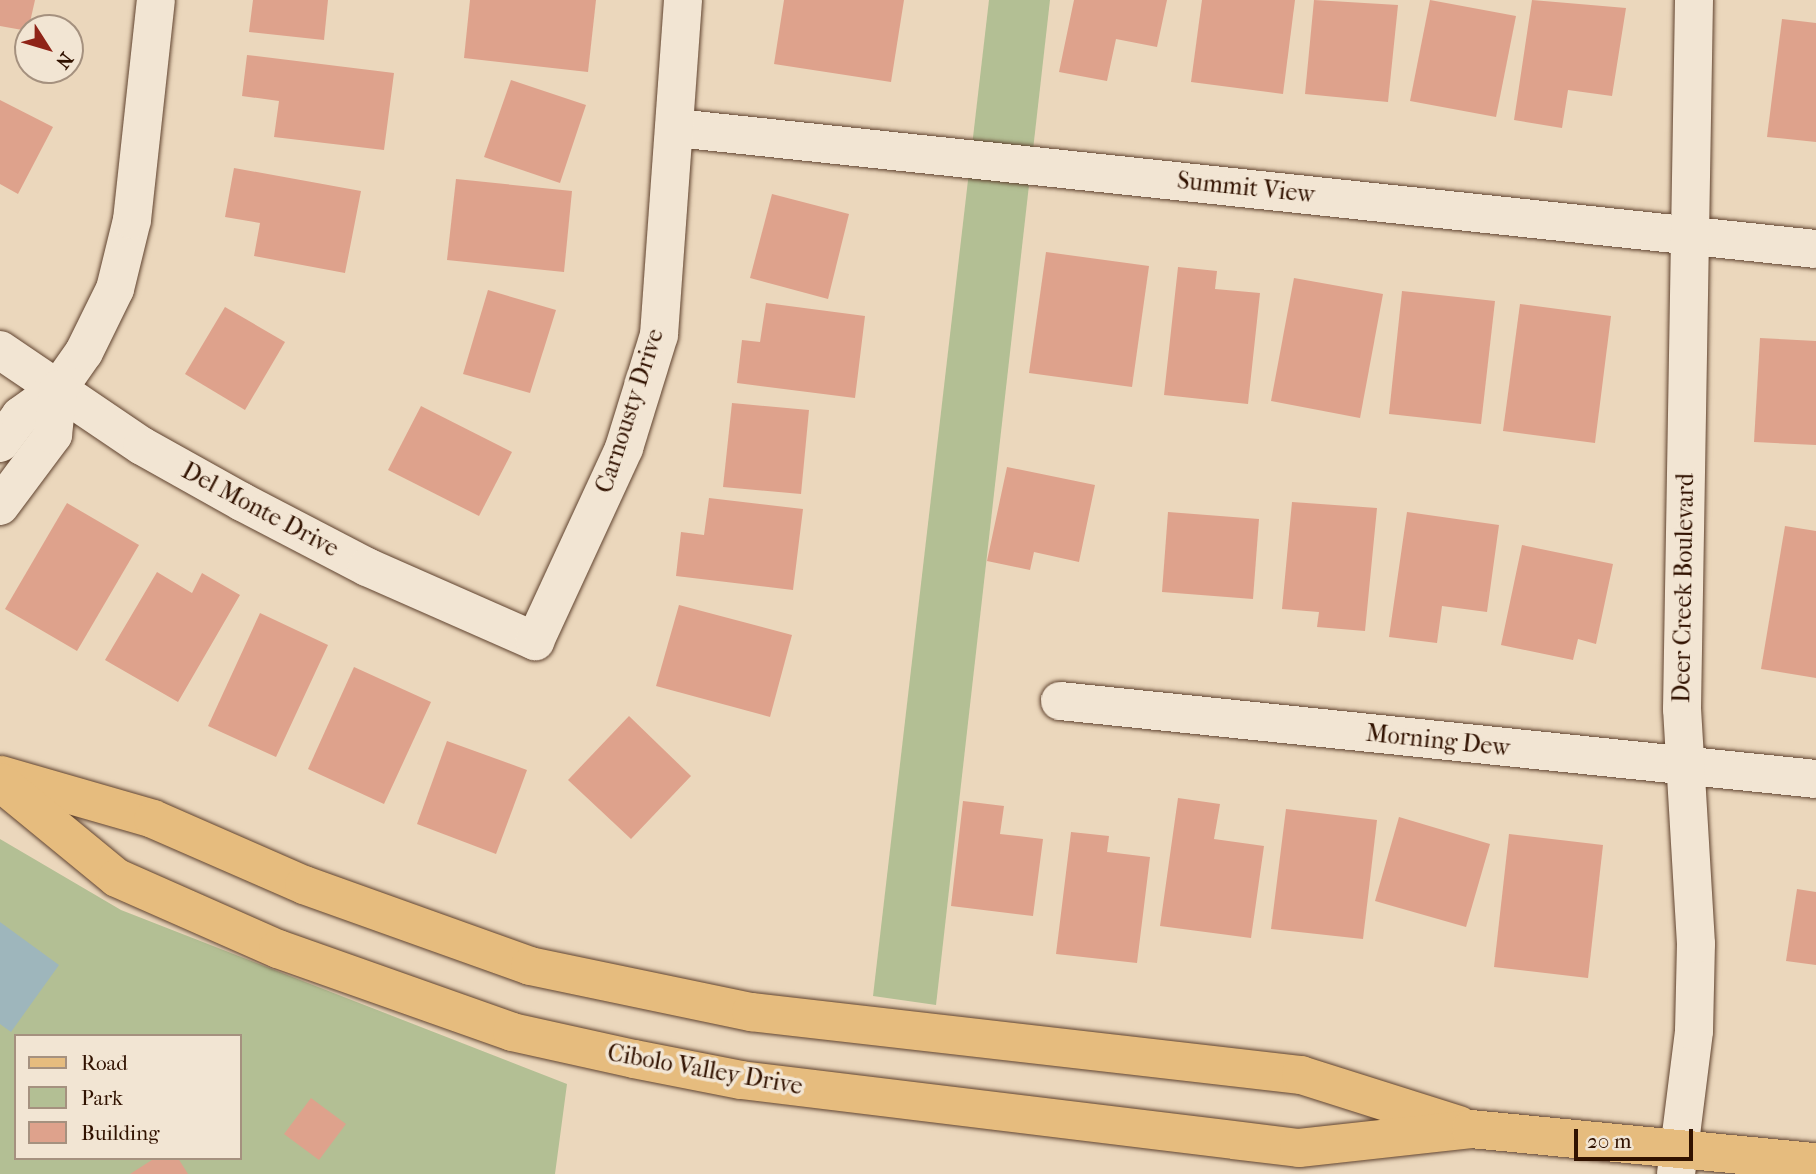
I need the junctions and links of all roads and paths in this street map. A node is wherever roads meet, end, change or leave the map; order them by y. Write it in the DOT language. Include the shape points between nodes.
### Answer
graph roads {
  1 [pos="156,0"];
  2 [pos="683,0"];
  3 [pos="1693,0"];
  4 [pos="676,128"];
  5 [pos="1688,234"];
  6 [pos="1816,249"];
  7 [pos="0,350"];
  8 [pos="58,389"];
  9 [pos="0,443"];
  10 [pos="0,506"];
  11 [pos="535,641"];
  12 [pos="1060,701"];
  13 [pos="1686,767"];
  14 [pos="0,775"];
  15 [pos="1816,779"];
  16 [pos="0,782"];
  17 [pos="1471,1129"];
  18 [pos="1678,1161"];
  19 [pos="1816,1162"];
  1 -- 8 [label="street" via="132,220 115,289 84,352"];
  2 -- 4 [label="street, Carnousty Drive"];
  3 -- 5 [label="street, Deer Creek Boulevard"];
  4 -- 5 [label="street, Summit View"];
  4 -- 11 [label="street, Carnousty Drive" via="659,335 624,448"];
  5 -- 6 [label="street, Summit View"];
  5 -- 13 [label="street, Deer Creek Boulevard" via="1682,709"];
  7 -- 8 [label="street, Del Monte Drive"];
  8 -- 9 [label="street" via="20,416"];
  8 -- 10 [label="street" via="53,435"];
  8 -- 11 [label="street, Del Monte Drive" via="142,446 243,502 368,567"];
  12 -- 13 [label="street, Morning Dew"];
  13 -- 15 [label="street, Morning Dew"];
  13 -- 18 [label="street, Deer Creek Boulevard" via="1696,944 1695,1031"];
  14 -- 17 [label="main road, Cibolo Valley Drive" via="153,819 304,885 530,966 751,1012 1301,1075"];
  16 -- 17 [label="main road, Cibolo Valley Drive" via="117,877 278,949 512,1032 741,1080 1299,1149"];
  17 -- 18 [label="main road, Cibolo Valley Drive"];
  18 -- 19 [label="main road, Cibolo Valley Drive"];
}
